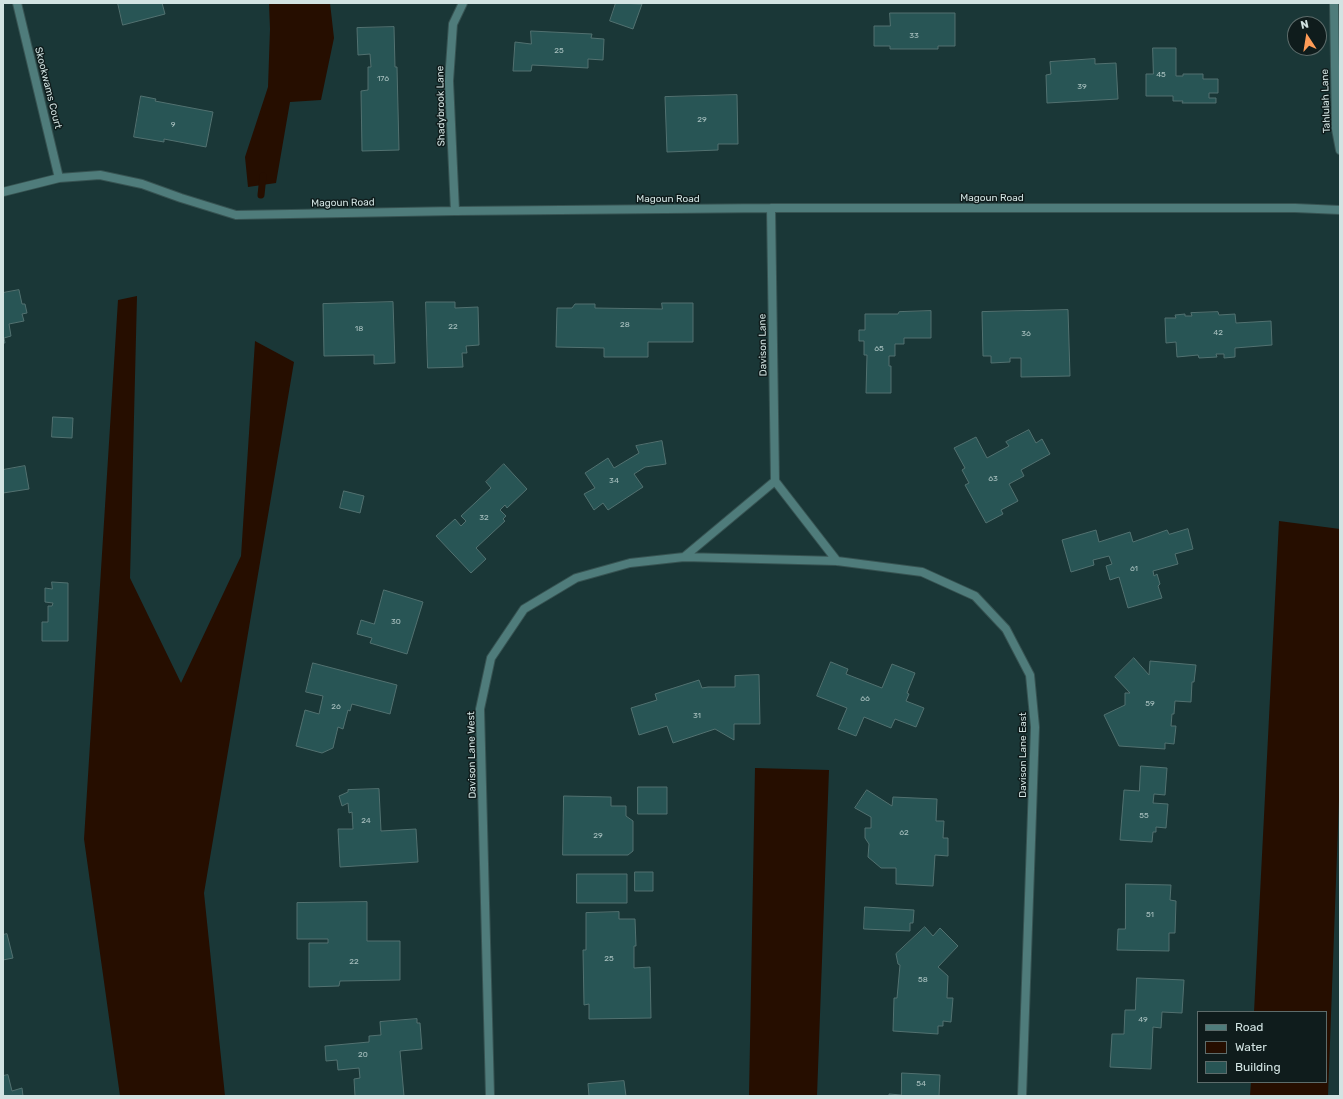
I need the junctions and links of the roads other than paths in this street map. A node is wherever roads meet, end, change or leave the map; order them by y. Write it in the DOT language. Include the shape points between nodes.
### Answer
graph roads {
  1 [pos="17,3"];
  2 [pos="463,3"];
  3 [pos="1334,3"];
  4 [pos="1340,150"];
  5 [pos="59,178"];
  6 [pos="3,192"];
  7 [pos="772,208"];
  8 [pos="1340,210"];
  9 [pos="455,211"];
  10 [pos="775,481"];
  11 [pos="684,557"];
  12 [pos="770,559"];
  13 [pos="837,561"];
  14 [pos="490,1096"];
  15 [pos="1022,1096"];
  1 -- 5 [label="street, Skookwams Court"];
  2 -- 9 [label="street, Shadybrook Lane" via="453,24 449,81"];
  3 -- 4 [label="street, Tahlulah Lane" via="1336,129"];
  5 -- 6 [label="street, Magoun Road"];
  5 -- 9 [label="street, Magoun Road" via="100,175 142,184 236,215"];
  7 -- 8 [label="street, Magoun Road"];
  7 -- 9 [label="street, Magoun Road"];
  7 -- 10 [label="street, Davison Lane"];
  10 -- 11 [label="street"];
  10 -- 13 [label="street"];
  11 -- 12 [label="street, Davison Lane West"];
  11 -- 14 [label="street, Davison Lane West" via="630,563 576,578 524,609 491,658 480,709"];
  12 -- 13 [label="street, Davison Lane East"];
  13 -- 15 [label="street, Davison Lane East" via="922,572 975,596 1006,629 1030,675 1035,728"];
}
